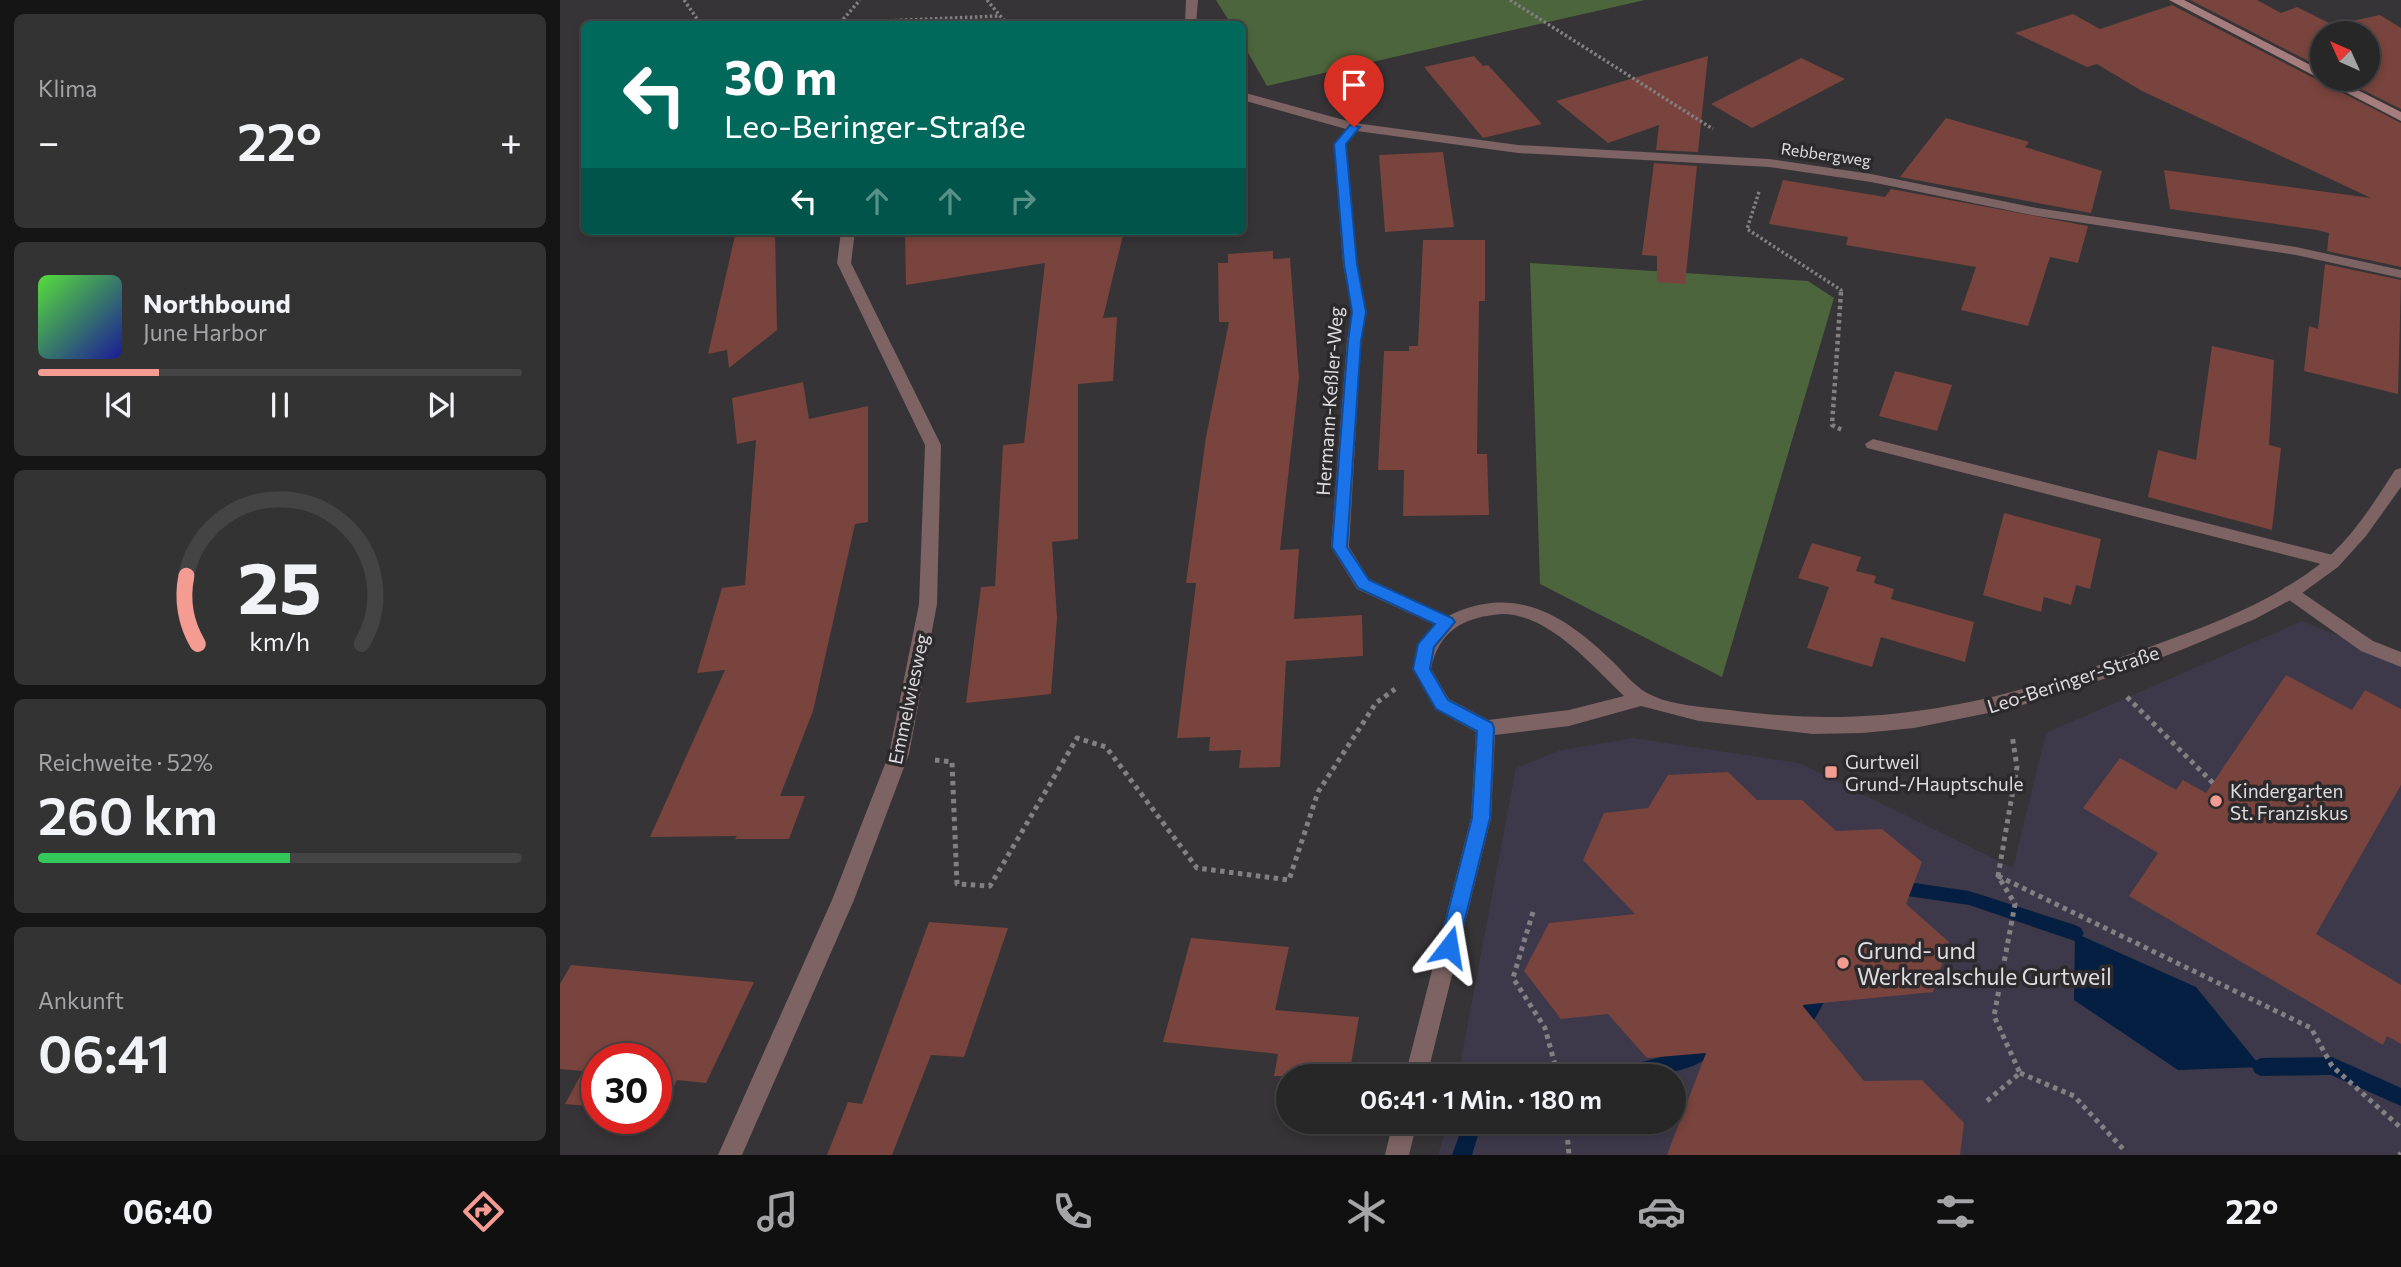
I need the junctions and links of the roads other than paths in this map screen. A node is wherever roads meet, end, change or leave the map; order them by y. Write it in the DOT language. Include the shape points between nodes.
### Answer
graph roads {
  1 [pos="1192,0"];
  2 [pos="2175,0"];
  3 [pos="1191,21"];
  4 [pos="2310,70"];
  5 [pos="2350,91"];
  6 [pos="1246,97"];
  7 [pos="2401,117"];
  8 [pos="1354,127"];
  9 [pos="848,235"];
  10 [pos="2401,274"];
  11 [pos="1873,444"];
  12 [pos="2401,474"];
  13 [pos="2333,561"];
  14 [pos="2291,592"];
  15 [pos="1447,622"];
  16 [pos="2401,660"];
  17 [pos="1641,699"];
  18 [pos="1486,728"];
  19 [pos="1419,1064"];
  20 [pos="1402,1134"];
  21 [pos="730,1155"];
  22 [pos="1397,1155"];
  1 -- 3 [label="street"];
  2 -- 4 [label="main road"];
  5 -- 7 [label="main road"];
  6 -- 8 [label="street, Rebbergweg"];
  8 -- 10 [label="street, Rebbergweg" via="1518,149 1769,163 1871,178 2038,212 2296,251"];
  8 -- 15 [label="street, Hermann-Keßler-Weg" via="1340,144 1350,264 1359,312 1340,547 1363,584"];
  9 -- 21 [label="street, Emmelwiesweg" via="844,263 933,445 928,604 899,754 843,900"];
  11 -- 13 [label="street"];
  12 -- 13 [label="street, Leo-Beringer-Straße"];
  13 -- 14 [label="street, Leo-Beringer-Straße"];
  14 -- 16 [label="street" via="2367,646"];
  14 -- 17 [label="street, Leo-Beringer-Straße" via="2202,635 2102,673 2008,703 1913,722 1832,729 1751,721"];
  15 -- 17 [label="street" via="1481,609 1524,610 1584,644"];
  15 -- 18 [label="street" via="1427,644 1422,669 1442,704"];
  17 -- 18 [label="street, Leo-Beringer-Straße" via="1569,718"];
  18 -- 19 [label="street" via="1481,818"];
  20 -- 22 [label="street"];
}
